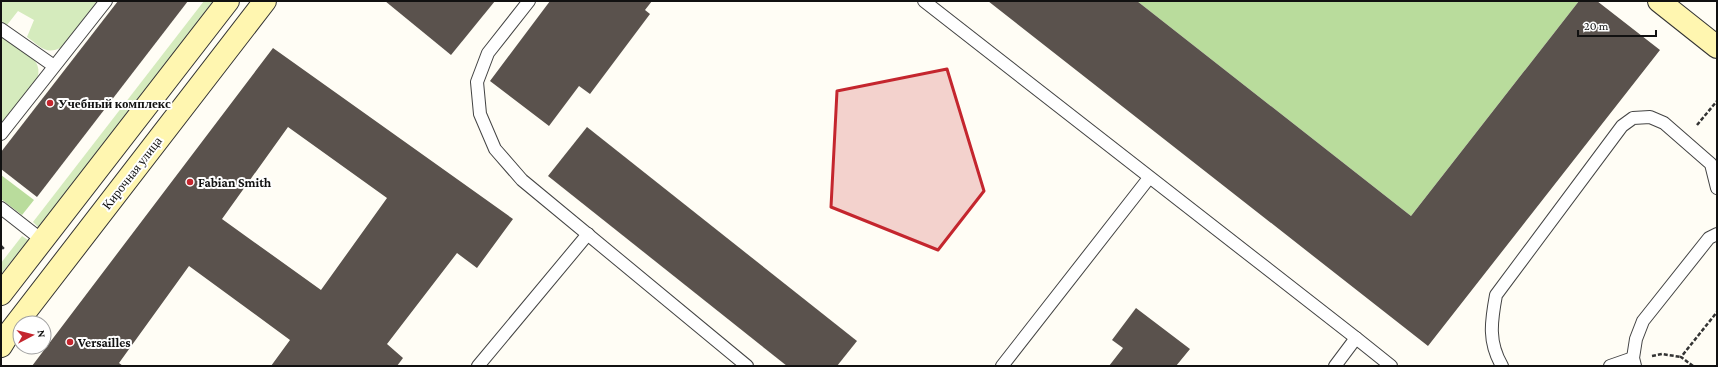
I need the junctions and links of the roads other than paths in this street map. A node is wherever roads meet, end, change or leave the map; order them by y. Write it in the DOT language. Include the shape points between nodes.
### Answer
graph roads {
  1 [pos="106,1"];
  2 [pos="228,1"];
  3 [pos="265,1"];
  4 [pos="529,1"];
  5 [pos="924,1"];
  6 [pos="1659,1"];
  7 [pos="1,29"];
  8 [pos="1717,47"];
  9 [pos="54,66"];
  10 [pos="1,134"];
  11 [pos="1149,178"];
  12 [pos="1717,188"];
  13 [pos="1,208"];
  14 [pos="588,234"];
  15 [pos="1717,234"];
  16 [pos="42,240"];
  17 [pos="1,294"];
  18 [pos="1356,338"];
  19 [pos="1,346"];
  20 [pos="1634,362"];
  21 [pos="478,366"];
  22 [pos="747,366"];
  23 [pos="1002,366"];
  24 [pos="1335,366"];
  25 [pos="1391,366"];
  26 [pos="1502,366"];
  27 [pos="1610,366"];
  1 -- 9 [label="lane"];
  2 -- 16 [label="street"];
  3 -- 19 [label="street, Кирочная улица"];
  4 -- 14 [label="lane" via="488,53 477,82 480,114 495,149 522,180"];
  5 -- 11 [label="lane"];
  6 -- 8 [label="street"];
  7 -- 9 [label="lane"];
  9 -- 10 [label="lane"];
  11 -- 18 [label="lane"];
  11 -- 23 [label="lane"];
  12 -- 26 [label="lane" via="1711,164 1664,123 1650,117 1633,118 1622,126 1496,296 1491,323 1495,354"];
  13 -- 16 [label="lane"];
  14 -- 21 [label="lane"];
  14 -- 22 [label="lane"];
  15 -- 20 [label="lane" via="1709,238 1643,321 1636,339"];
  16 -- 17 [label="street"];
  18 -- 24 [label="lane"];
  18 -- 25 [label="lane"];
  20 -- 27 [label="lane"];
}
